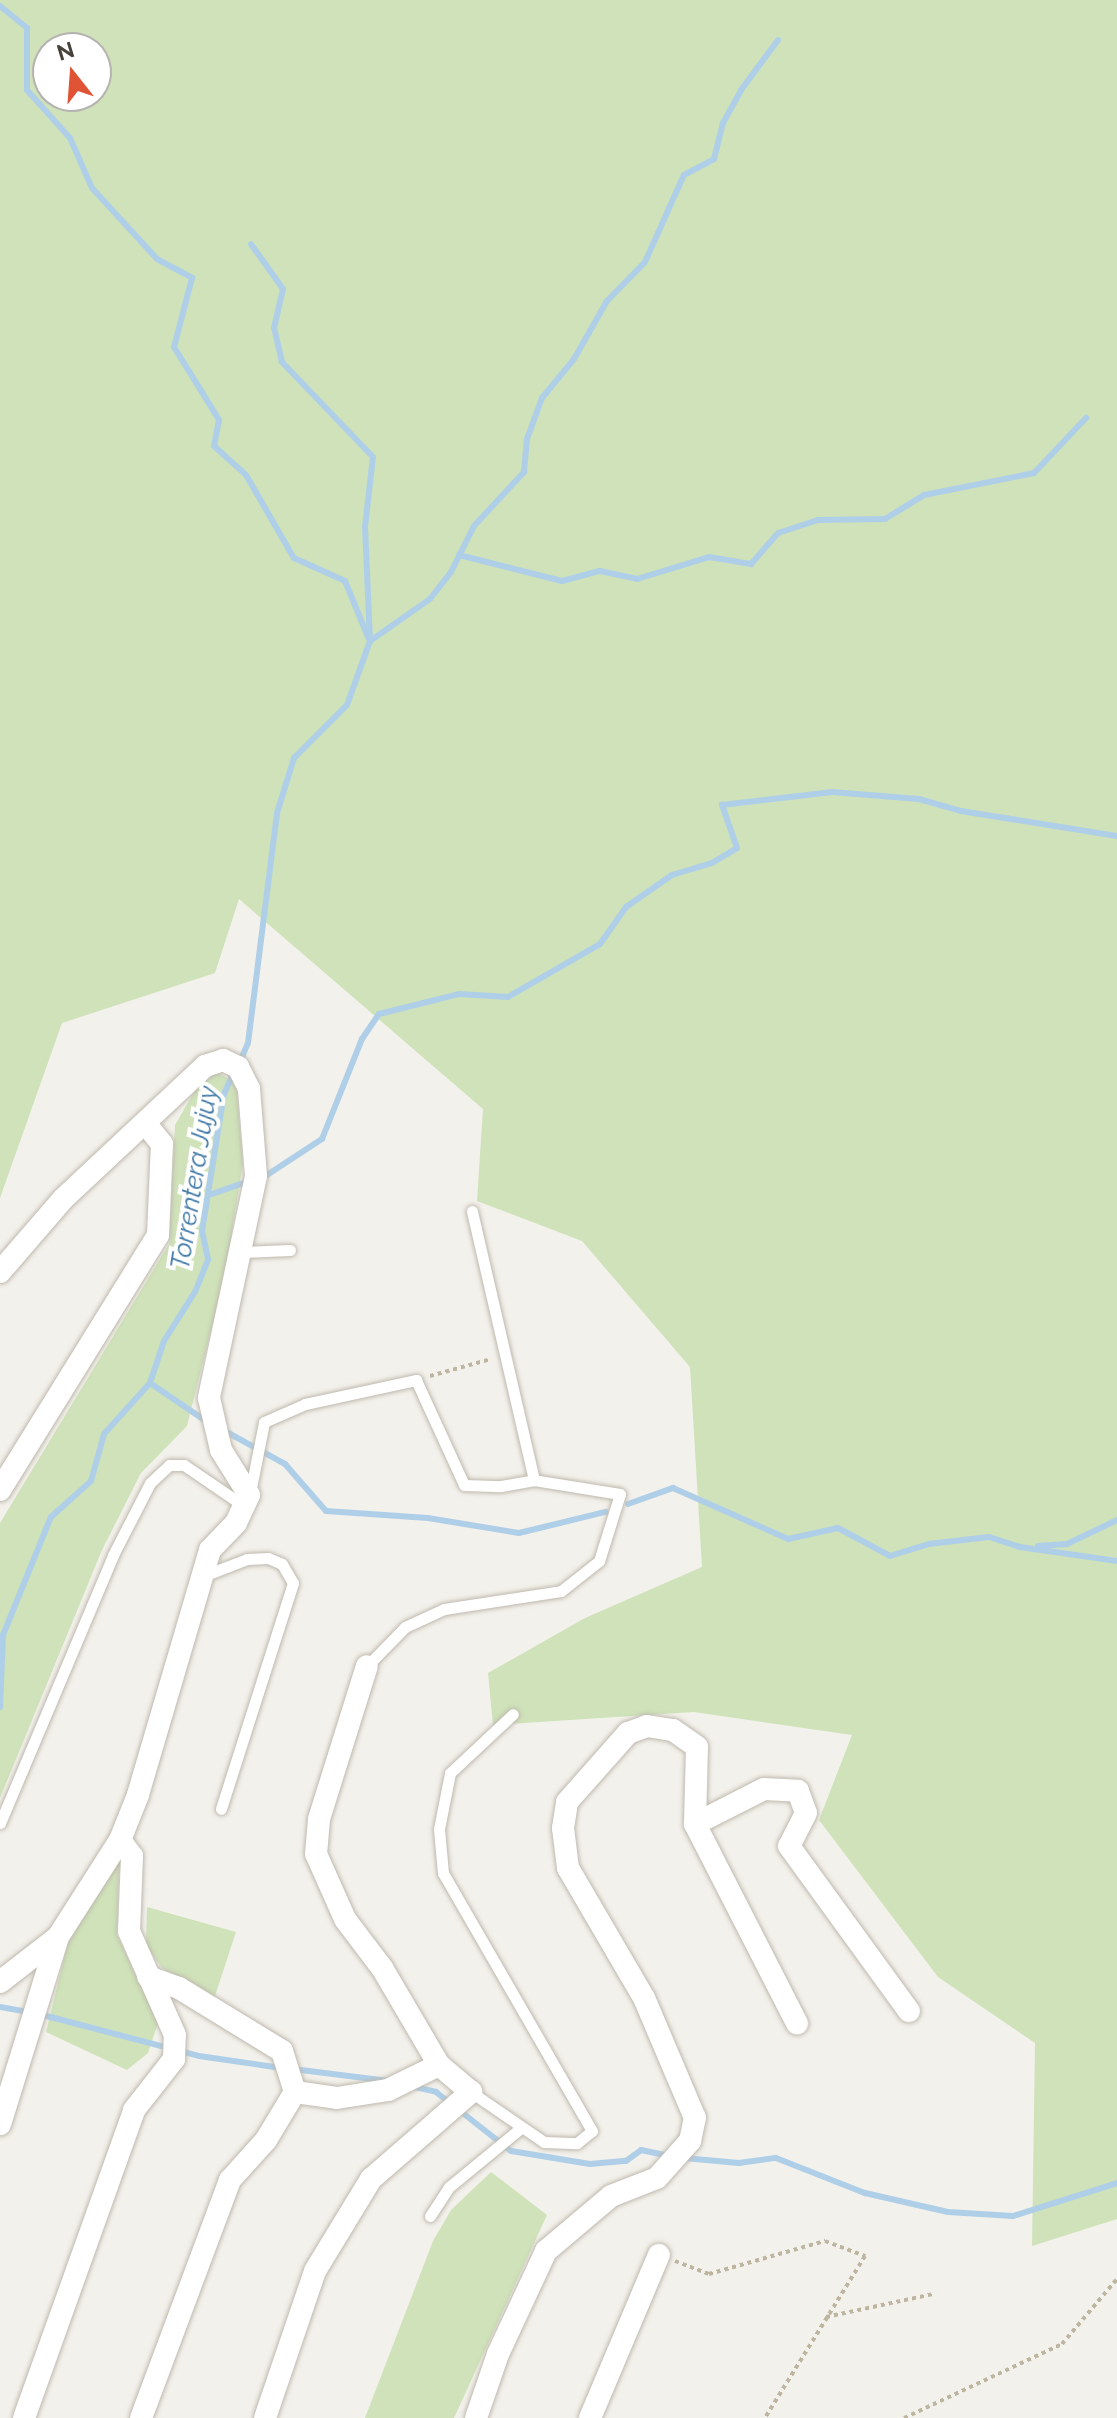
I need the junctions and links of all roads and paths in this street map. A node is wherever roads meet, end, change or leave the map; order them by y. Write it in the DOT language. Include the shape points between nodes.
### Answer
graph roads {
  1 [pos="145,1123"];
  2 [pos="472,1211"];
  3 [pos="290,1250"];
  4 [pos="242,1252"];
  5 [pos="0,1272"];
  6 [pos="505,1355"];
  7 [pos="416,1380"];
  8 [pos="534,1480"];
  9 [pos="0,1490"];
  10 [pos="247,1501"];
  11 [pos="203,1577"];
  12 [pos="367,1666"];
  13 [pos="513,1714"];
  14 [pos="221,1809"];
  15 [pos="0,1823"];
  16 [pos="695,1824"];
  17 [pos="120,1840"];
  18 [pos="58,1937"];
  19 [pos="148,1977"];
  20 [pos="0,1982"];
  21 [pos="909,2011"];
  22 [pos="797,2023"];
  23 [pos="439,2065"];
  24 [pos="295,2092"];
  25 [pos="471,2092"];
  26 [pos="0,2124"];
  27 [pos="522,2127"];
  28 [pos="430,2216"];
  29 [pos="659,2255"];
  30 [pos="1117,2279"];
  31 [pos="933,2294"];
  32 [pos="826,2317"];
  33 [pos="24,2418"];
  34 [pos="141,2418"];
  35 [pos="265,2418"];
  36 [pos="476,2418"];
  37 [pos="590,2418"];
  38 [pos="765,2418"];
  39 [pos="904,2418"];
  1 -- 4 [label="street" via="205,1066 223,1060 238,1067 249,1089 256,1176"];
  1 -- 5 [label="street" via="63,1199"];
  1 -- 9 [label="street" via="162,1144 158,1235"];
  2 -- 6 [label="lane"];
  3 -- 4 [label="lane"];
  4 -- 10 [label="street" via="209,1398 221,1450"];
  6 -- 7 [label="path"];
  6 -- 8 [label="lane"];
  7 -- 8 [label="lane" via="464,1485"];
  7 -- 10 [label="lane" via="305,1404 264,1422"];
  8 -- 12 [label="lane" via="620,1494 599,1561 561,1591 444,1609 405,1627"];
  10 -- 11 [label="street" via="210,1550"];
  10 -- 15 [label="lane" via="184,1465 169,1465 150,1483 113,1555"];
  11 -- 14 [label="lane" via="247,1559 268,1558 282,1564 293,1583"];
  11 -- 17 [label="street"];
  12 -- 23 [label="street" via="319,1819 316,1854 345,1919 382,1968"];
  13 -- 27 [label="lane" via="450,1773 439,1829 443,1873 592,2131 577,2143 544,2142"];
  16 -- 21 [label="street" via="764,1789 798,1791 806,1813 789,1846"];
  16 -- 22 [label="street"];
  16 -- 36 [label="street" via="697,1747 660,1728 628,1733 567,1802 563,1828 568,1868 644,1998 695,2118 690,2141 657,2178 611,2196 546,2251 498,2354"];
  17 -- 18 [label="street"];
  17 -- 19 [label="street" via="132,1856 129,1931"];
  18 -- 20 [label="street"];
  18 -- 26 [label="street"];
  19 -- 24 [label="street" via="179,1988 282,2051"];
  19 -- 33 [label="street" via="175,2035 174,2059 134,2110"];
  23 -- 24 [label="street" via="388,2090 337,2098"];
  23 -- 25 [label="street"];
  24 -- 34 [label="street" via="266,2140 230,2180"];
  25 -- 27 [label="lane"];
  25 -- 35 [label="street" via="371,2179 315,2271"];
  27 -- 28 [label="lane" via="449,2187"];
  29 -- 32 [label="path" via="709,2274 825,2241 865,2256"];
  29 -- 37 [label="street"];
  30 -- 39 [label="path" via="1062,2344"];
  31 -- 32 [label="path"];
  32 -- 38 [label="path"];
}
